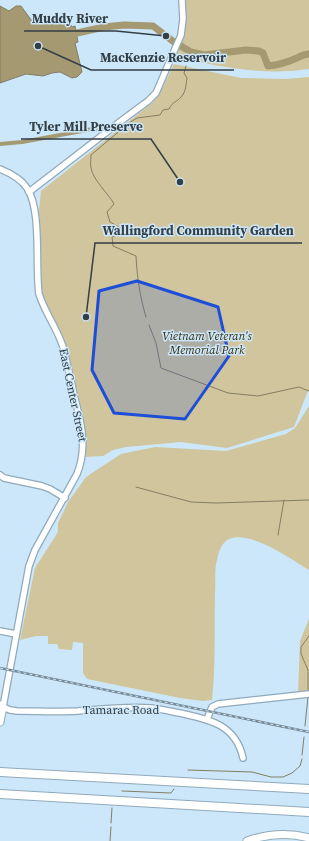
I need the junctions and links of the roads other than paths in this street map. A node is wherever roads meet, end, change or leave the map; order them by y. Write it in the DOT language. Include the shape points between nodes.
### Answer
graph roads {
  1 [pos="182,0"];
  2 [pos="0,169"];
  3 [pos="30,192"];
  4 [pos="0,475"];
  5 [pos="65,498"];
  6 [pos="0,631"];
  7 [pos="16,634"];
  8 [pos="309,694"];
  9 [pos="2,706"];
  10 [pos="207,719"];
  11 [pos="0,722"];
  12 [pos="243,758"];
  13 [pos="0,772"];
  14 [pos="309,789"];
  15 [pos="0,794"];
  16 [pos="309,812"];
  17 [pos="309,838"];
  18 [pos="247,841"];
  1 -- 3 [label="street" via="183,25 178,44 156,93"];
  2 -- 3 [label="street" via="21,181"];
  3 -- 5 [label="street, East Center Street" via="35,216 39,294 60,337 83,436 80,468"];
  4 -- 5 [label="street" via="50,488"];
  5 -- 7 [label="street, East Center Street" via="32,558 26,576"];
  6 -- 7 [label="street"];
  7 -- 9 [label="street, East Center Street"];
  8 -- 10 [label="street" via="218,704 211,708"];
  9 -- 10 [label="street, Tamarac Road" via="17,711 152,708"];
  9 -- 11 [label="main road, East Center Street"];
  10 -- 12 [label="street, Tamarac Road" via="231,734 240,746"];
  13 -- 14 [label="highway"];
  15 -- 16 [label="highway"];
  17 -- 18 [label="main road" via="278,834"];
}
